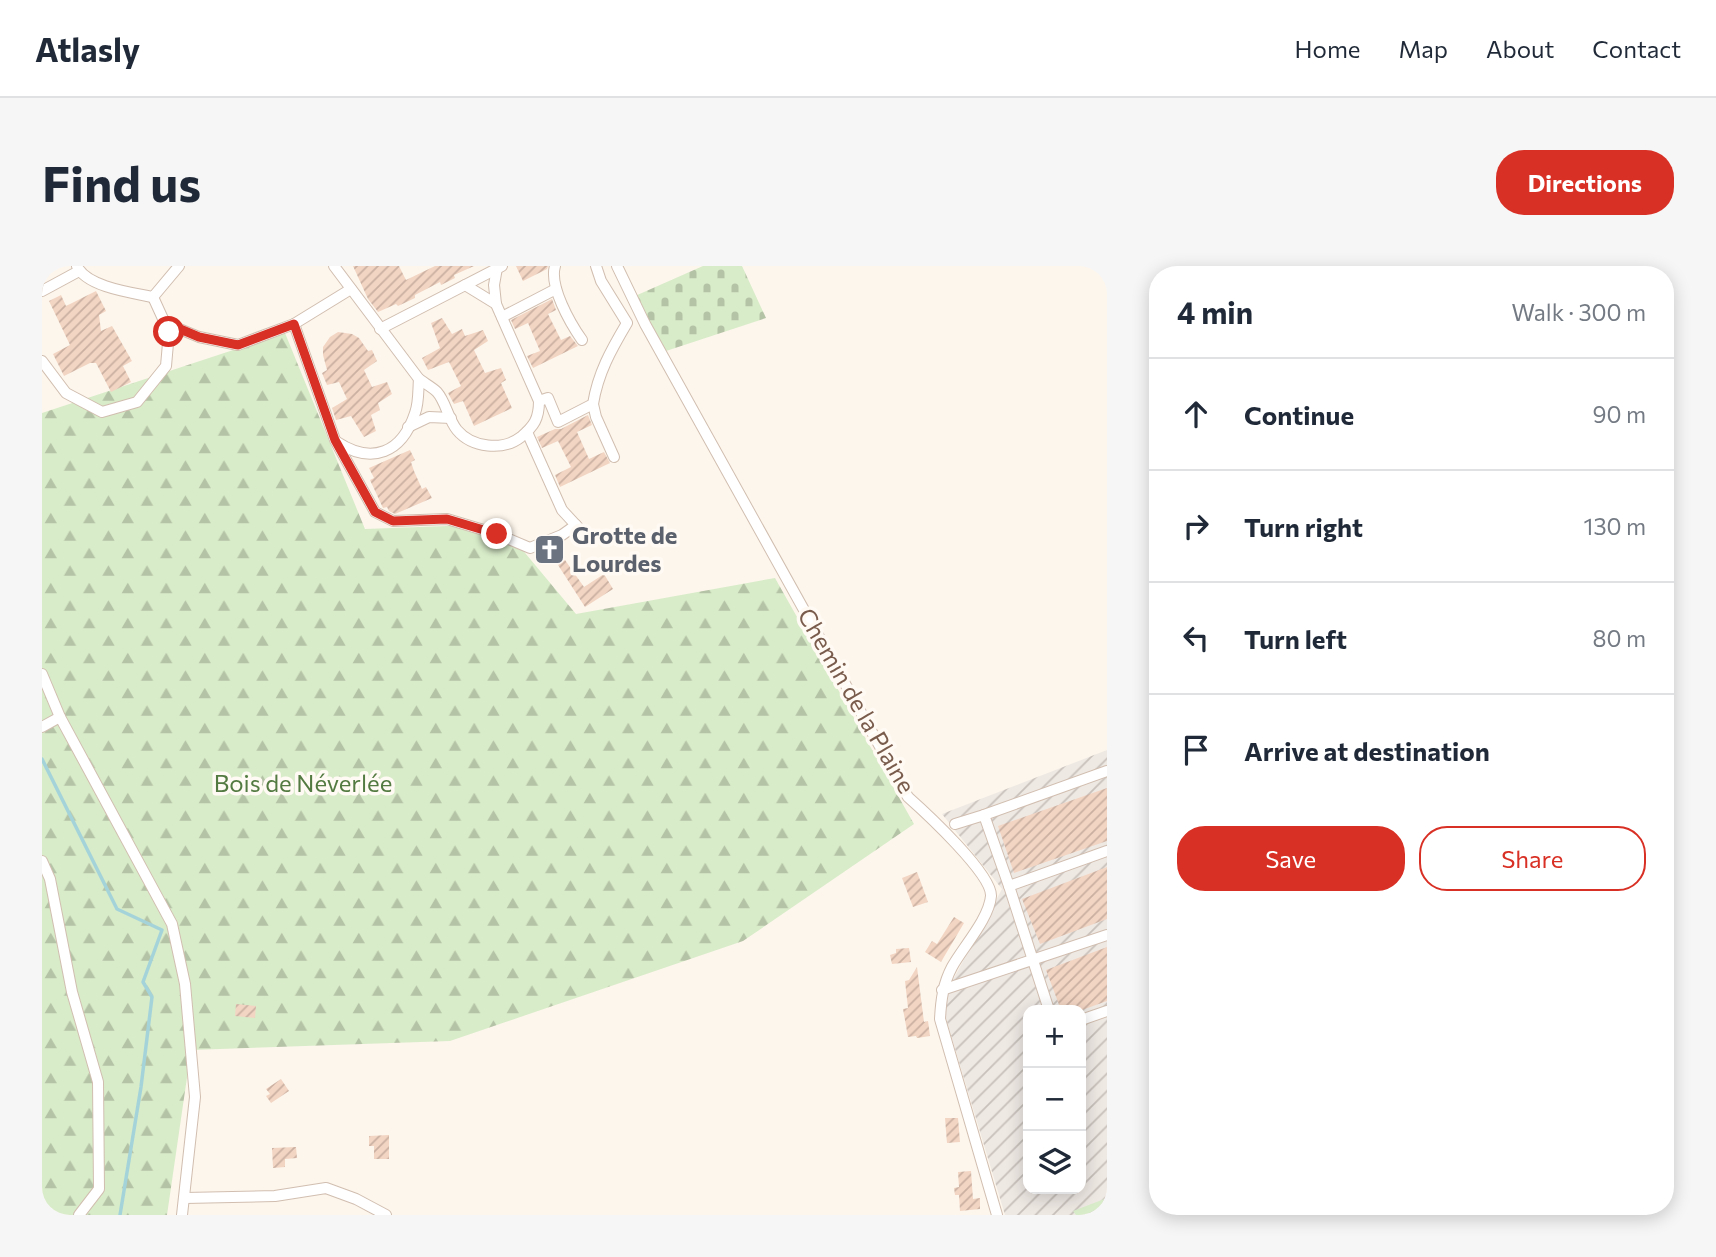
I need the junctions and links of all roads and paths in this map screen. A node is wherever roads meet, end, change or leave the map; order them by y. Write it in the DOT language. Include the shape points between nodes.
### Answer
graph roads {
  1 [pos="179,266"];
  2 [pos="334,266"];
  3 [pos="555,266"];
  4 [pos="596,266"];
  5 [pos="617,266"];
  6 [pos="499,267"];
  7 [pos="78,269"];
  8 [pos="465,285"];
  9 [pos="351,289"];
  10 [pos="556,289"];
  11 [pos="42,291"];
  12 [pos="153,297"];
  13 [pos="496,304"];
  14 [pos="502,317"];
  15 [pos="166,323"];
  16 [pos="294,324"];
  17 [pos="380,329"];
  18 [pos="582,340"];
  19 [pos="42,361"];
  20 [pos="419,379"];
  21 [pos="539,401"];
  22 [pos="593,404"];
  23 [pos="451,418"];
  24 [pos="407,428"];
  25 [pos="527,432"];
  26 [pos="335,440"];
  27 [pos="614,457"];
  28 [pos="576,525"];
  29 [pos="586,536"];
  30 [pos="42,674"];
  31 [pos="60,717"];
  32 [pos="42,727"];
  33 [pos="1107,771"];
  34 [pos="984,815"];
  35 [pos="955,824"];
  36 [pos="1107,851"];
  37 [pos="42,861"];
  38 [pos="1009,886"];
  39 [pos="1107,935"];
  40 [pos="1032,961"];
  41 [pos="942,990"];
  42 [pos="1047,1005"];
  43 [pos="1107,1011"];
  44 [pos="1086,1018"];
  45 [pos="185,1198"];
  46 [pos="79,1215"];
  47 [pos="182,1215"];
  48 [pos="386,1215"];
  49 [pos="997,1215"];
  1 -- 12 [label="street"];
  2 -- 9 [label="street"];
  3 -- 10 [label="street"];
  4 -- 22 [label="street" via="626,323 596,382"];
  5 -- 41 [label="street, Chemin de la Plaine" via="651,336 908,797 988,881 991,895 986,912"];
  6 -- 8 [label="street"];
  6 -- 13 [label="street"];
  7 -- 11 [label="street"];
  7 -- 12 [label="street" via="103,286"];
  8 -- 13 [label="street"];
  8 -- 17 [label="street"];
  9 -- 16 [label="street"];
  9 -- 17 [label="street"];
  10 -- 14 [label="street"];
  10 -- 18 [label="street"];
  12 -- 15 [label="street"];
  13 -- 14 [label="street"];
  14 -- 21 [label="street"];
  15 -- 16 [label="street" via="199,337 238,345"];
  15 -- 19 [label="street" via="166,366 137,402 102,412 66,393"];
  16 -- 26 [label="street"];
  17 -- 20 [label="street"];
  20 -- 23 [label="street" via="438,393"];
  20 -- 24 [label="street" via="416,412"];
  21 -- 22 [label="street" via="548,398 558,422"];
  21 -- 25 [label="street" via="539,415"];
  22 -- 27 [label="street"];
  23 -- 24 [label="street" via="429,417"];
  23 -- 25 [label="street" via="470,440 496,447 512,444"];
  24 -- 26 [label="street" via="399,443 382,453 353,452"];
  25 -- 28 [label="street" via="562,510"];
  26 -- 28 [label="street" via="375,512 393,521 447,519 530,548"];
  28 -- 29 [label="street"];
  30 -- 31 [label="street"];
  31 -- 32 [label="street"];
  31 -- 45 [label="street" via="172,923 185,984 195,1097"];
  33 -- 34 [label="street"];
  34 -- 35 [label="street"];
  34 -- 38 [label="street"];
  36 -- 38 [label="street"];
  37 -- 46 [label="street" via="98,1082 99,1189"];
  38 -- 40 [label="street"];
  39 -- 40 [label="street"];
  40 -- 41 [label="street"];
  40 -- 42 [label="street"];
  41 -- 49 [label="street, Chemin de la Plaine" via="940,1019"];
  43 -- 44 [label="street"];
  45 -- 47 [label="street"];
  45 -- 48 [label="street" via="275,1196 327,1188"];
}
